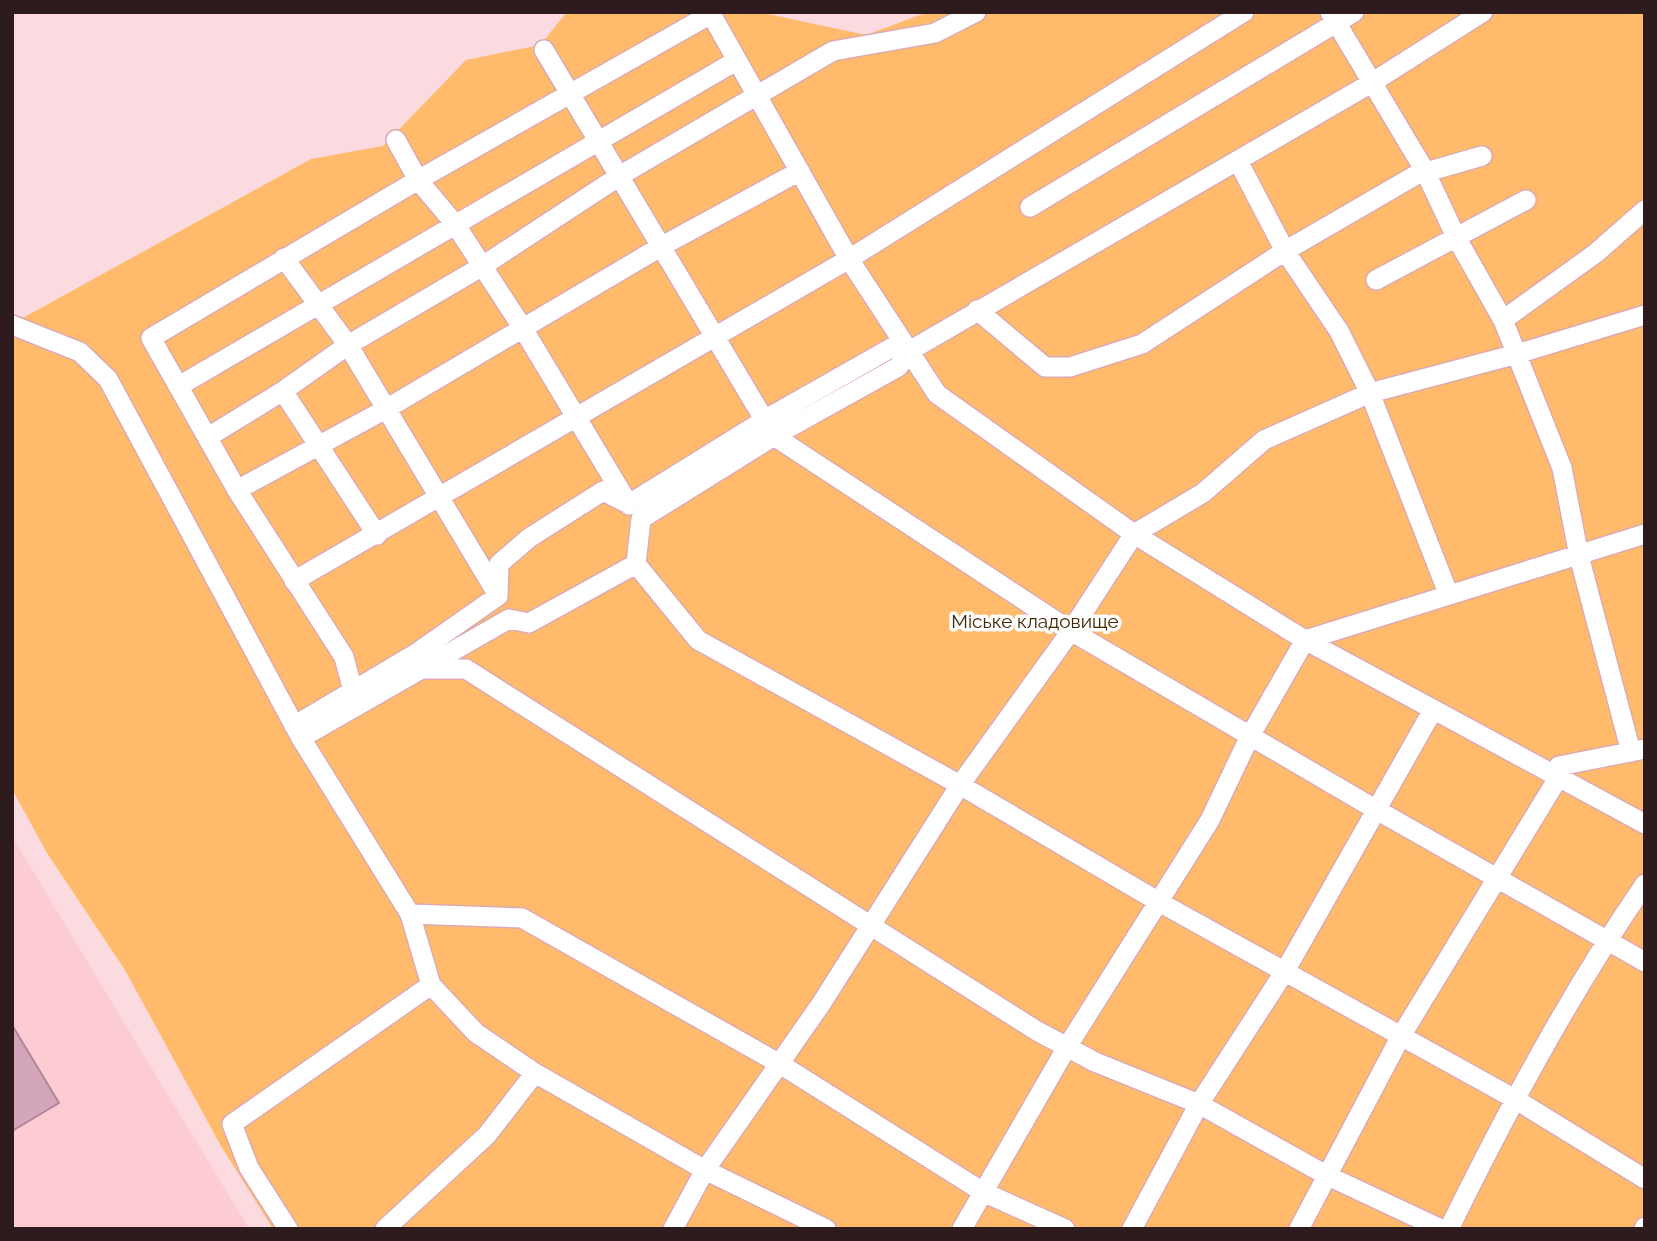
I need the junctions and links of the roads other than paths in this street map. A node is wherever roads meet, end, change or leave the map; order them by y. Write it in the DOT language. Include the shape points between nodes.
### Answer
graph roads {
  1 [pos="976,12"];
  2 [pos="1244,12"];
  3 [pos="1354,12"];
  4 [pos="1483,12"];
  5 [pos="1334,18"];
  6 [pos="544,50"];
  7 [pos="736,61"];
  8 [pos="1373,82"];
  9 [pos="569,93"];
  10 [pos="756,97"];
  11 [pos="396,140"];
  12 [pos="598,142"];
  13 [pos="1482,156"];
  14 [pos="1238,161"];
  15 [pos="800,171"];
  16 [pos="1424,171"];
  17 [pos="621,176"];
  18 [pos="418,180"];
  19 [pos="1526,200"];
  20 [pos="1030,207"];
  21 [pos="1645,210"];
  22 [pos="455,224"];
  23 [pos="1456,237"];
  24 [pos="662,246"];
  25 [pos="1285,251"];
  26 [pos="285,258"];
  27 [pos="849,259"];
  28 [pos="481,267"];
  29 [pos="1376,280"];
  30 [pos="317,305"];
  31 [pos="977,310"];
  32 [pos="1645,315"];
  33 [pos="1503,320"];
  34 [pos="12,325"];
  35 [pos="522,327"];
  36 [pos="714,335"];
  37 [pos="348,345"];
  38 [pos="911,350"];
  39 [pos="1517,354"];
  40 [pos="179,386"];
  41 [pos="284,391"];
  42 [pos="1370,393"];
  43 [pos="386,409"];
  44 [pos="576,416"];
  45 [pos="770,428"];
  46 [pos="208,437"];
  47 [pos="318,444"];
  48 [pos="237,490"];
  49 [pos="442,497"];
  50 [pos="635,512"];
  51 [pos="1134,534"];
  52 [pos="1645,534"];
  53 [pos="377,535"];
  54 [pos="1578,556"];
  55 [pos="636,564"];
  56 [pos="294,581"];
  57 [pos="1448,593"];
  58 [pos="498,596"];
  59 [pos="509,619"];
  60 [pos="1071,631"];
  61 [pos="1305,640"];
  62 [pos="418,662"];
  63 [pos="353,691"];
  64 [pos="1433,710"];
  65 [pos="298,732"];
  66 [pos="1250,736"];
  67 [pos="1638,750"];
  68 [pos="1556,776"];
  69 [pos="960,786"];
  70 [pos="1375,809"];
  71 [pos="1645,824"];
  72 [pos="1498,877"];
  73 [pos="1645,884"];
  74 [pos="1159,902"];
  75 [pos="410,914"];
  76 [pos="871,925"];
  77 [pos="1606,941"];
  78 [pos="1645,962"];
  79 [pos="1285,971"];
  80 [pos="432,985"];
  81 [pos="1401,1036"];
  82 [pos="1067,1047"];
  83 [pos="780,1064"];
  84 [pos="535,1073"];
  85 [pos="1513,1098"];
  86 [pos="1199,1104"];
  87 [pos="705,1170"];
  88 [pos="1326,1175"];
  89 [pos="1645,1179"];
  90 [pos="983,1192"];
  91 [pos="288,1229"];
  92 [pos="385,1229"];
  93 [pos="673,1229"];
  94 [pos="826,1229"];
  95 [pos="962,1229"];
  96 [pos="1065,1229"];
  97 [pos="1132,1229"];
  98 [pos="1299,1229"];
  99 [pos="1441,1229"];
  100 [pos="1449,1229"];
  1 -- 10 [label="street" via="934,33 833,51"];
  2 -- 27 [label="street"];
  3 -- 5 [label="street"];
  4 -- 8 [label="street"];
  5 -- 8 [label="street"];
  5 -- 20 [label="street"];
  6 -- 9 [label="street"];
  7 -- 9 [label="street" via="711,14"];
  7 -- 10 [label="street"];
  7 -- 12 [label="street"];
  8 -- 14 [label="street"];
  8 -- 16 [label="street"];
  9 -- 12 [label="street"];
  9 -- 18 [label="street"];
  10 -- 15 [label="street"];
  10 -- 17 [label="street"];
  11 -- 18 [label="street"];
  12 -- 17 [label="street"];
  12 -- 22 [label="street"];
  13 -- 16 [label="street"];
  14 -- 25 [label="street"];
  14 -- 31 [label="street"];
  15 -- 24 [label="street"];
  15 -- 27 [label="street"];
  16 -- 23 [label="street"];
  16 -- 25 [label="street"];
  17 -- 24 [label="street"];
  17 -- 28 [label="street"];
  18 -- 22 [label="street"];
  18 -- 26 [label="street"];
  19 -- 23 [label="street"];
  21 -- 33 [label="street"];
  22 -- 28 [label="street"];
  22 -- 30 [label="street"];
  23 -- 29 [label="street"];
  23 -- 33 [label="street"];
  24 -- 35 [label="street"];
  24 -- 36 [label="street"];
  25 -- 31 [label="street" via="1142,344 1070,368 1045,366"];
  25 -- 42 [label="street" via="1339,331"];
  26 -- 30 [label="street"];
  26 -- 40 [label="street" via="151,338"];
  27 -- 36 [label="street"];
  27 -- 38 [label="street"];
  28 -- 35 [label="street"];
  28 -- 37 [label="street"];
  30 -- 37 [label="street"];
  30 -- 40 [label="street"];
  31 -- 38 [label="street"];
  32 -- 39 [label="street"];
  33 -- 39 [label="street"];
  34 -- 65 [label="street" via="80,352 108,379"];
  35 -- 43 [label="street"];
  35 -- 44 [label="street"];
  36 -- 44 [label="street"];
  36 -- 45 [label="street"];
  37 -- 41 [label="street"];
  37 -- 43 [label="street"];
  38 -- 45 [label="street" via="891,348"];
  38 -- 51 [label="street" via="937,394"];
  39 -- 42 [label="street"];
  39 -- 54 [label="street" via="1562,468"];
  40 -- 46 [label="street"];
  41 -- 46 [label="street"];
  41 -- 47 [label="street"];
  42 -- 51 [label="street" via="1264,440 1203,493"];
  42 -- 57 [label="street"];
  43 -- 47 [label="street"];
  43 -- 49 [label="street"];
  44 -- 49 [label="street"];
  44 -- 50 [label="street"];
  45 -- 50 [label="street"];
  45 -- 60 [label="street"];
  46 -- 48 [label="street"];
  47 -- 48 [label="street"];
  47 -- 53 [label="street"];
  48 -- 56 [label="street"];
  49 -- 53 [label="street"];
  49 -- 58 [label="street"];
  50 -- 55 [label="street"];
  50 -- 58 [label="street" via="603,491 528,538 499,565"];
  51 -- 60 [label="street"];
  51 -- 61 [label="street"];
  52 -- 54 [label="street"];
  53 -- 56 [label="street"];
  54 -- 57 [label="street"];
  54 -- 67 [label="street"];
  55 -- 59 [label="street" via="529,623"];
  55 -- 69 [label="street" via="698,640"];
  56 -- 63 [label="street" via="344,657"];
  57 -- 61 [label="street"];
  58 -- 59 [label="street"];
  58 -- 62 [label="street"];
  59 -- 62 [label="street"];
  60 -- 66 [label="street"];
  60 -- 69 [label="street"];
  61 -- 64 [label="street"];
  61 -- 66 [label="street"];
  62 -- 63 [label="street"];
  62 -- 65 [label="street"];
  62 -- 76 [label="street" via="466,669"];
  63 -- 65 [label="street"];
  64 -- 68 [label="street"];
  64 -- 70 [label="street"];
  65 -- 75 [label="street"];
  66 -- 70 [label="street"];
  66 -- 74 [label="street" via="1210,820"];
  67 -- 68 [label="street" via="1559,766"];
  68 -- 71 [label="street"];
  68 -- 72 [label="street"];
  69 -- 74 [label="street"];
  69 -- 76 [label="street"];
  70 -- 72 [label="street"];
  70 -- 79 [label="street"];
  72 -- 77 [label="street"];
  72 -- 81 [label="street"];
  73 -- 77 [label="street"];
  74 -- 79 [label="street"];
  74 -- 82 [label="street"];
  75 -- 80 [label="street"];
  75 -- 83 [label="street" via="522,918"];
  76 -- 82 [label="street"];
  76 -- 83 [label="street"];
  77 -- 78 [label="street"];
  77 -- 85 [label="street"];
  79 -- 81 [label="street"];
  79 -- 86 [label="street"];
  80 -- 84 [label="street" via="475,1033"];
  80 -- 91 [label="street" via="232,1124 249,1168"];
  81 -- 85 [label="street"];
  81 -- 88 [label="street"];
  82 -- 86 [label="street"];
  82 -- 90 [label="street"];
  83 -- 87 [label="street"];
  83 -- 90 [label="street"];
  84 -- 87 [label="street"];
  84 -- 92 [label="street" via="486,1135"];
  85 -- 89 [label="street"];
  85 -- 100 [label="street"];
  86 -- 88 [label="street"];
  86 -- 97 [label="street"];
  87 -- 93 [label="street"];
  87 -- 94 [label="street"];
  88 -- 98 [label="street"];
  88 -- 99 [label="street"];
  90 -- 95 [label="street"];
  90 -- 96 [label="street"];
}
